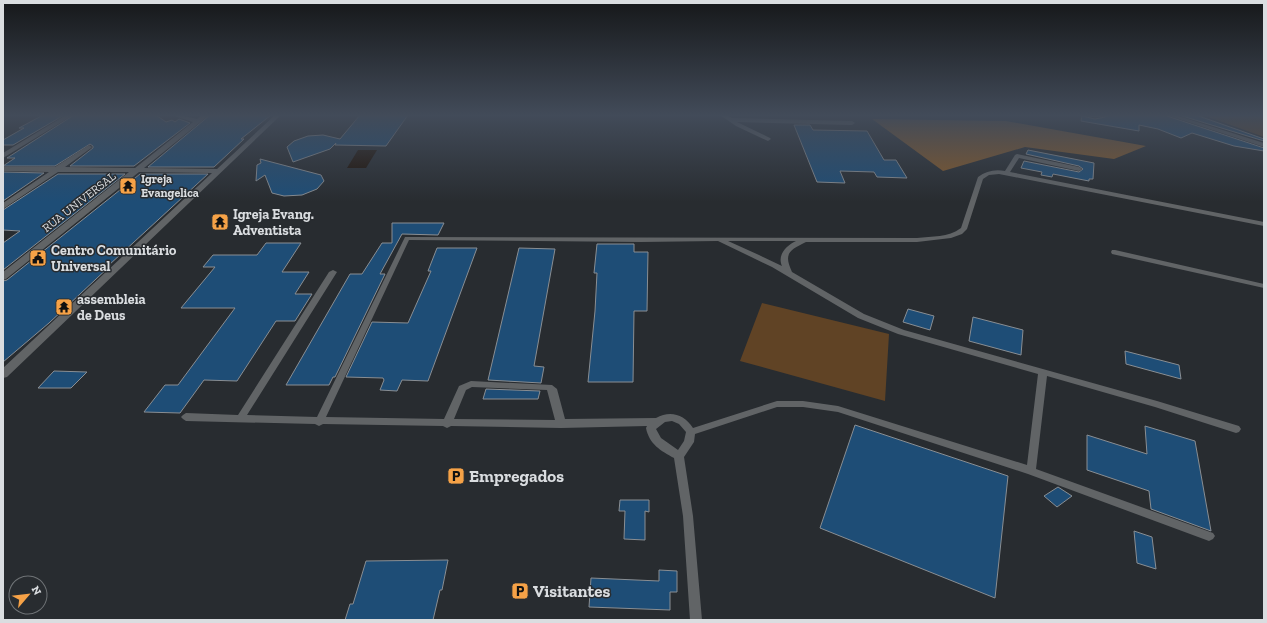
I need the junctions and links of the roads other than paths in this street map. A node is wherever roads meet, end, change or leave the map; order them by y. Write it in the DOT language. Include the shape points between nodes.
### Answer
graph roads {
  1 [pos="22,144"];
  2 [pos="169,144"];
  3 [pos="246,144"];
  4 [pos="89,147"];
  5 [pos="3,156"];
  6 [pos="3,169"];
  7 [pos="1079,169"];
  8 [pos="57,170"];
  9 [pos="137,171"];
  10 [pos="217,171"];
  11 [pos="1007,173"];
  12 [pos="3,207"];
  13 [pos="1264,224"];
  14 [pos="715,239"];
  15 [pos="806,239"];
  16 [pos="1115,252"];
  17 [pos="333,272"];
  18 [pos="789,274"];
  19 [pos="3,277"];
  20 [pos="1264,286"];
  21 [pos="1044,372"];
  22 [pos="3,374"];
  23 [pos="186,417"];
  24 [pos="240,419"];
  25 [pos="319,422"];
  26 [pos="656,422"];
  27 [pos="447,424"];
  28 [pos="561,424"];
  29 [pos="1236,429"];
  30 [pos="691,432"];
  31 [pos="678,456"];
  32 [pos="1031,471"];
  33 [pos="1209,536"];
  34 [pos="696,620"];
  1 -- 5 [label="street"];
  2 -- 9 [label="street, RUA UNIVERSAL"];
  3 -- 10 [label="street"];
  4 -- 8 [label="street"];
  6 -- 8 [label="street"];
  7 -- 11 [label="lane" via="1017,156"];
  8 -- 9 [label="street"];
  8 -- 12 [label="street"];
  9 -- 10 [label="street"];
  9 -- 19 [label="street, RUA UNIVERSAL"];
  10 -- 22 [label="street"];
  11 -- 13 [label="lane"];
  11 -- 15 [label="lane" via="987,173 980,178 964,229 958,235 917,240"];
  14 -- 15 [label="lane"];
  14 -- 18 [label="lane" via="736,246"];
  14 -- 25 [label="lane" via="641,244 407,238"];
  15 -- 18 [label="lane" via="792,246 785,254 784,263"];
  16 -- 20 [label="lane"];
  17 -- 24 [label="lane"];
  18 -- 21 [label="lane" via="863,317 901,332"];
  21 -- 29 [label="lane"];
  21 -- 32 [label="lane"];
  23 -- 24 [label="lane"];
  24 -- 25 [label="lane"];
  25 -- 27 [label="lane"];
  26 -- 28 [label="lane"];
  26 -- 30 [label="lane" via="665,418 678,418 687,423"];
  26 -- 31 [label="lane" via="651,428 651,435"];
  27 -- 28 [label="lane"];
  27 -- 28 [label="lane" via="462,388 471,384 549,387 552,389"];
  30 -- 31 [label="lane" via="689,442"];
  30 -- 32 [label="lane" via="776,404 803,404 838,409"];
  31 -- 34 [label="lane" via="688,516"];
  32 -- 33 [label="lane"];
}
